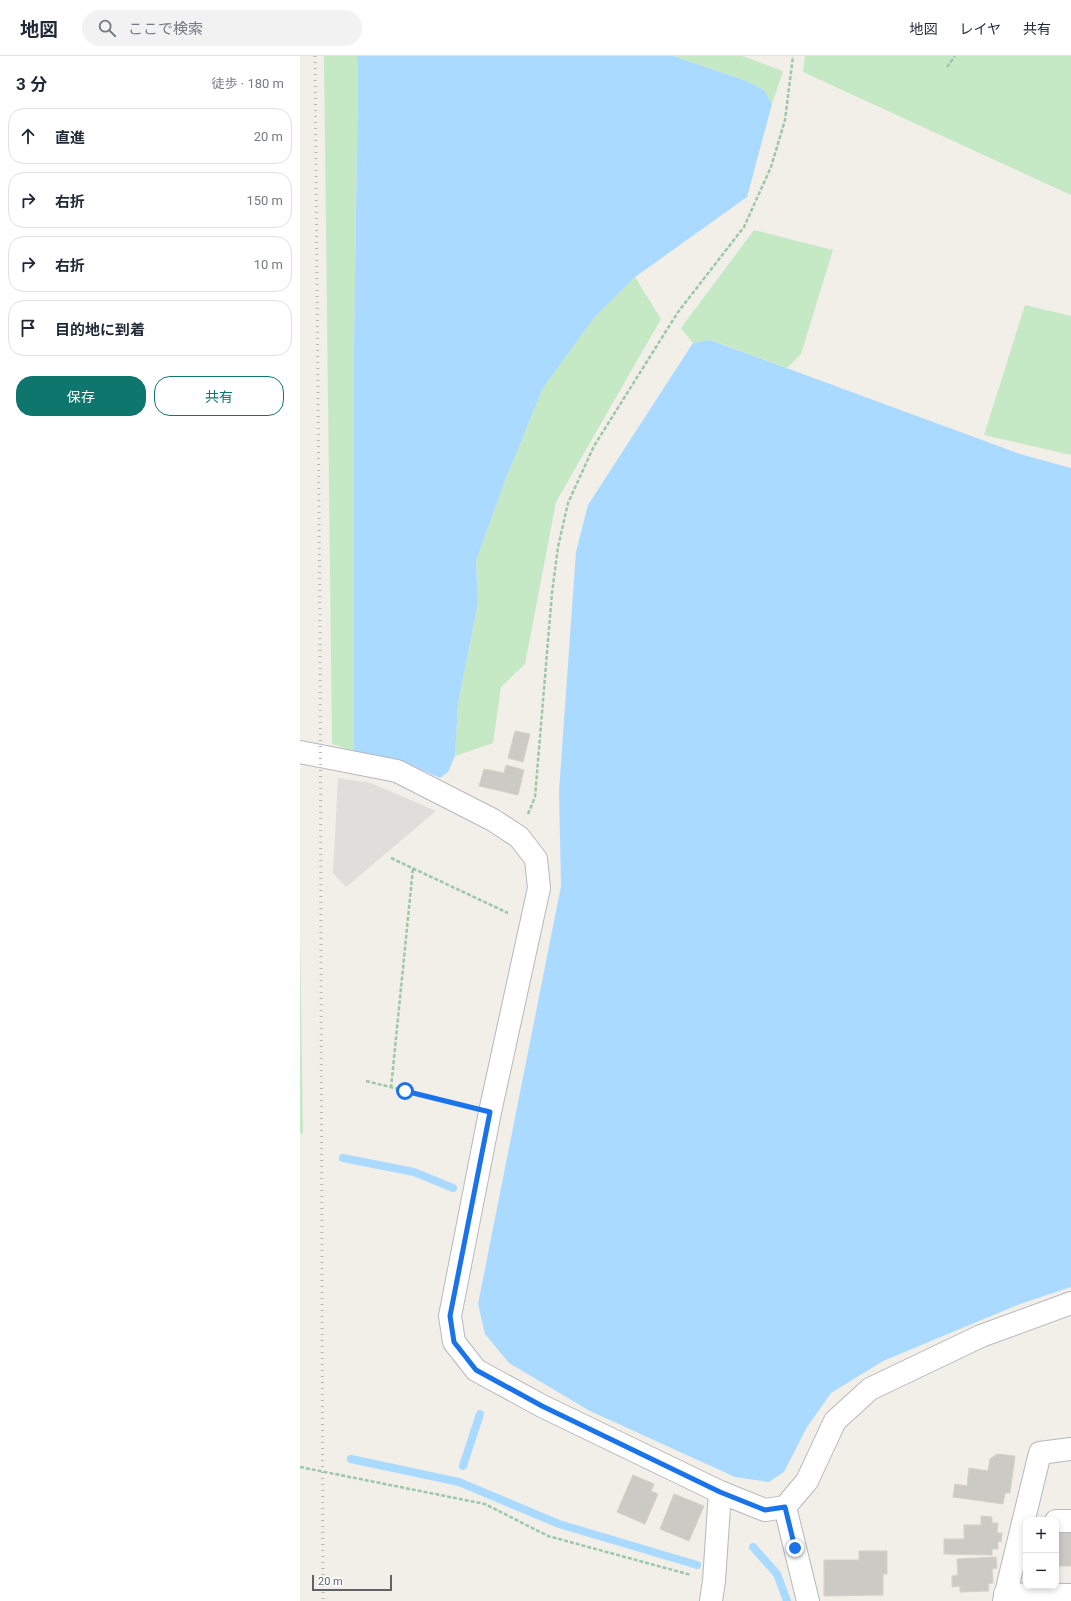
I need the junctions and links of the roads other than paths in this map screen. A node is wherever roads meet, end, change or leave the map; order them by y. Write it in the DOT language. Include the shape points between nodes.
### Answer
graph roads {
  1 [pos="300,752"];
  2 [pos="1071,1303"];
  3 [pos="1071,1449"];
  4 [pos="720,1492"];
  5 [pos="785,1507"];
  6 [pos="1026,1517"];
  7 [pos="1059,1521"];
  8 [pos="1071,1521"];
  9 [pos="1023,1528"];
  10 [pos="713,1591"];
  11 [pos="1071,1595"];
  12 [pos="1004,1598"];
  13 [pos="808,1601"];
  1 -- 4 [label="street" via="397,771 493,820 519,837 536,859 538,888 450,1316 454,1342 476,1370 542,1406"];
  2 -- 5 [label="street" via="980,1336 870,1389 835,1421 808,1481"];
  3 -- 6 [label="street" via="1040,1452"];
  4 -- 5 [label="street" via="765,1510"];
  4 -- 10 [label="street"];
  5 -- 13 [label="street"];
  7 -- 8 [label="street"];
  9 -- 12 [label="street"];
  11 -- 12 [label="street"];
}
